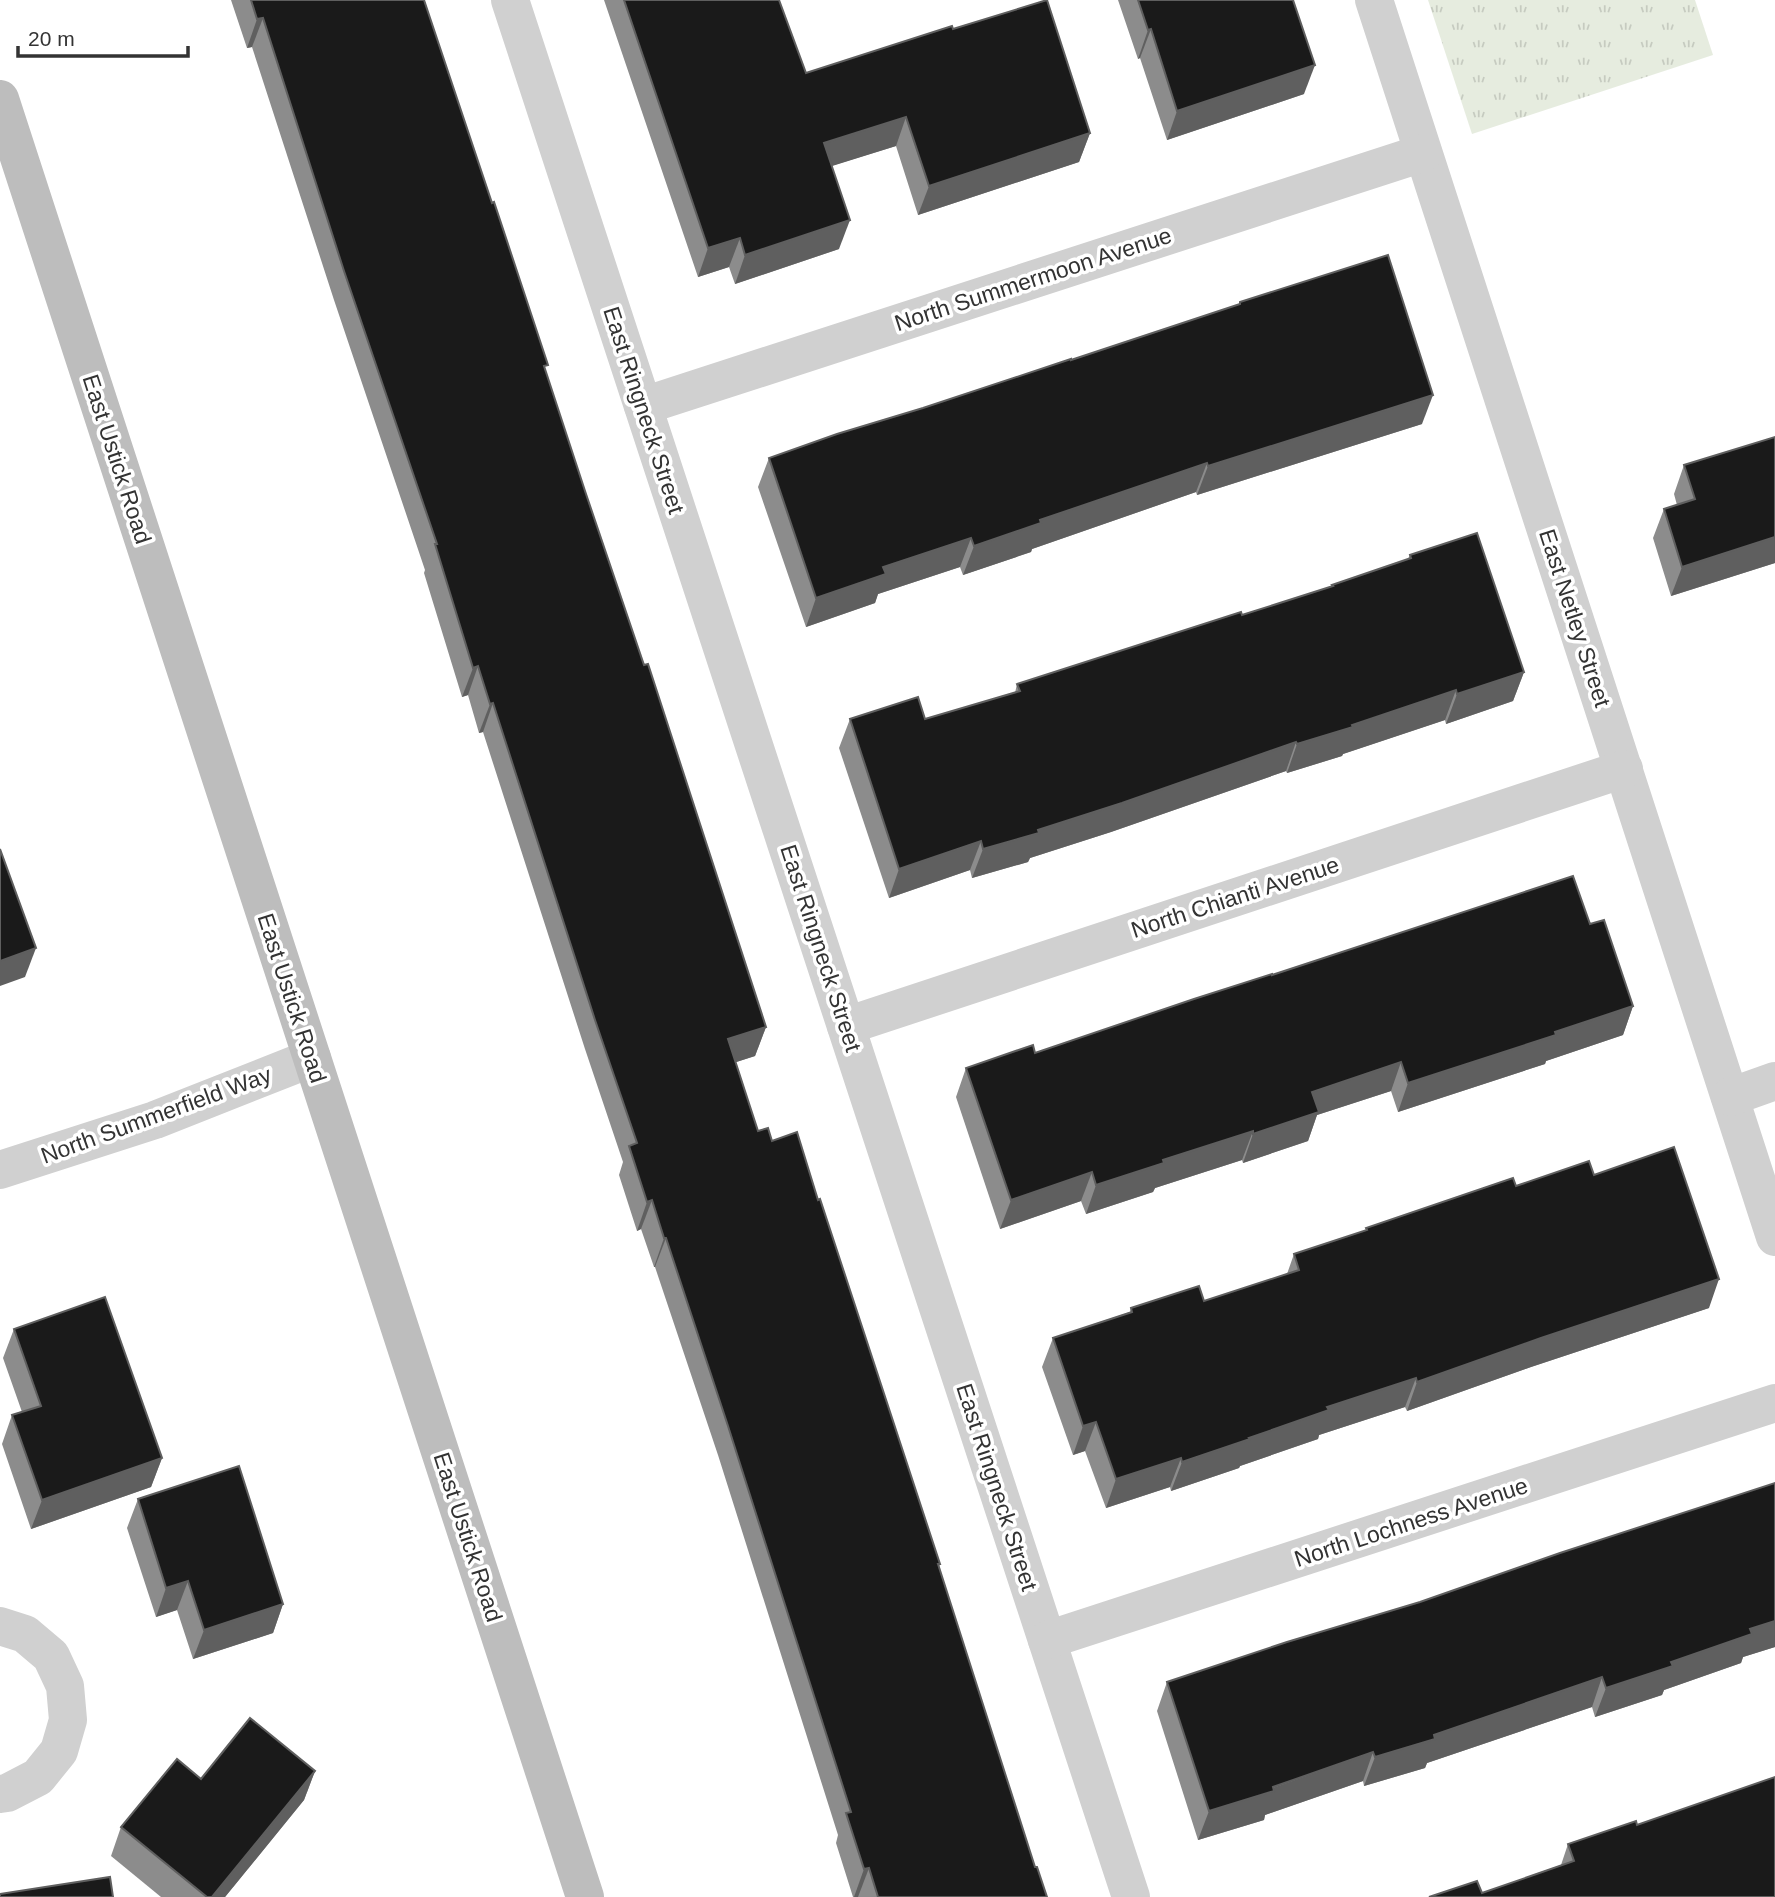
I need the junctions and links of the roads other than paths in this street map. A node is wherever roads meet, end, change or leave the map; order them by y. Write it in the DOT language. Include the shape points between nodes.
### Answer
graph roads {
  1 [pos="510,0"];
  2 [pos="1374,0"];
  3 [pos="0,99"];
  4 [pos="1423,153"];
  5 [pos="643,406"];
  6 [pos="1624,769"];
  7 [pos="846,1026"];
  8 [pos="312,1058"];
  9 [pos="1775,1081"];
  10 [pos="1730,1097"];
  11 [pos="0,1170"];
  12 [pos="1775,1237"];
  13 [pos="1775,1403"];
  14 [pos="0,1626"];
  15 [pos="1047,1640"];
  16 [pos="0,1794"];
  17 [pos="585,1897"];
  18 [pos="1131,1897"];
  1 -- 5 [label="street, East Ringneck Street"];
  2 -- 4 [label="street, East Netley Street"];
  3 -- 8 [label="main road, East Ustick Road"];
  4 -- 5 [label="street, North Summermoon Avenue"];
  4 -- 6 [label="street, East Netley Street"];
  5 -- 7 [label="street, East Ringneck Street"];
  6 -- 7 [label="street, North Chianti Avenue"];
  6 -- 10 [label="street, East Netley Street"];
  7 -- 15 [label="street, East Ringneck Street"];
  8 -- 11 [label="street, North Summerfield Way" via="155,1120"];
  8 -- 17 [label="main road, East Ustick Road"];
  9 -- 10 [label="street"];
  10 -- 12 [label="street, East Netley Street"];
  13 -- 15 [label="street, North Lochness Avenue"];
  14 -- 16 [label="street" via="25,1634 51,1656 65,1686 68,1720 59,1751 38,1777"];
  15 -- 18 [label="street, East Ringneck Street"];
}
